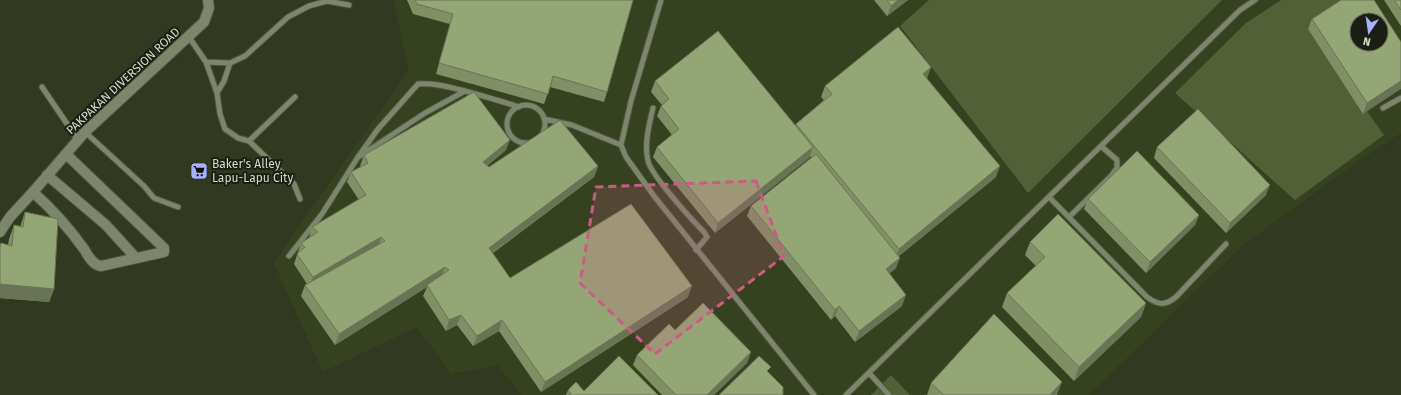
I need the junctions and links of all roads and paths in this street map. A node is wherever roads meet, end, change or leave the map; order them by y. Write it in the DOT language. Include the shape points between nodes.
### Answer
graph roads {
  1 [pos="208,0"];
  2 [pos="661,0"];
  3 [pos="1256,0"];
  4 [pos="349,5"];
  5 [pos="189,37"];
  6 [pos="206,62"];
  7 [pos="230,63"];
  8 [pos="42,87"];
  9 [pos="465,91"];
  10 [pos="217,93"];
  11 [pos="295,97"];
  12 [pos="1401,98"];
  13 [pos="519,107"];
  14 [pos="652,108"];
  15 [pos="1383,108"];
  16 [pos="544,120"];
  17 [pos="82,136"];
  18 [pos="249,141"];
  19 [pos="621,145"];
  20 [pos="1101,146"];
  21 [pos="66,154"];
  22 [pos="358,157"];
  23 [pos="47,175"];
  24 [pos="33,192"];
  25 [pos="1049,197"];
  26 [pos="300,199"];
  27 [pos="178,207"];
  28 [pos="1069,217"];
  29 [pos="0,232"];
  30 [pos="1226,244"];
  31 [pos="696,250"];
  32 [pos="289,256"];
  33 [pos="136,258"];
  34 [pos="869,373"];
  35 [pos="814,395"];
  36 [pos="846,395"];
  37 [pos="889,395"];
  1 -- 5 [label="street, PAKPAKAN DIVERSION ROAD" via="204,22"];
  2 -- 19 [label="lane" via="631,101"];
  3 -- 20 [label="lane" via="1240,10"];
  4 -- 7 [label="lane" via="327,1 310,6 288,17 245,56"];
  5 -- 6 [label="lane"];
  5 -- 17 [label="street, PAKPAKAN DIVERSION ROAD"];
  6 -- 7 [label="lane"];
  6 -- 10 [label="lane"];
  7 -- 10 [label="lane"];
  8 -- 17 [label="lane"];
  9 -- 13 [label="lane"];
  9 -- 22 [label="lane" via="425,113"];
  9 -- 22 [label="lane" via="431,83 418,84 378,129"];
  10 -- 18 [label="lane" via="225,129 238,138"];
  11 -- 18 [label="lane"];
  12 -- 15 [label="lane"];
  13 -- 16 [label="lane" via="539,110"];
  13 -- 16 [label="lane" via="511,114 508,124 510,134 518,141 529,143 539,139 544,130"];
  14 -- 31 [label="lane" via="648,127 648,162 666,189 707,237"];
  16 -- 19 [label="lane" via="572,125"];
  17 -- 21 [label="street, PAKPAKAN DIVERSION ROAD"];
  17 -- 27 [label="lane" via="144,186 154,198"];
  18 -- 26 [label="lane" via="294,184"];
  19 -- 31 [label="lane" via="626,157"];
  20 -- 25 [label="lane"];
  20 -- 28 [label="lane" via="1117,160 1117,168"];
  21 -- 23 [label="street, PAKPAKAN DIVERSION ROAD"];
  21 -- 33 [label="street" via="164,248 164,252"];
  22 -- 32 [label="lane" via="322,214"];
  23 -- 24 [label="street, PAKPAKAN DIVERSION ROAD"];
  23 -- 33 [label="street" via="106,226"];
  24 -- 29 [label="street, PAKPAKAN DIVERSION ROAD"];
  24 -- 33 [label="street" via="59,217 94,263 101,266"];
  25 -- 28 [label="lane"];
  25 -- 34 [label="lane"];
  28 -- 30 [label="lane" via="1147,298 1155,303 1168,303 1176,297"];
  31 -- 35 [label="lane"];
  34 -- 36 [label="lane"];
  34 -- 37 [label="lane"];
}
